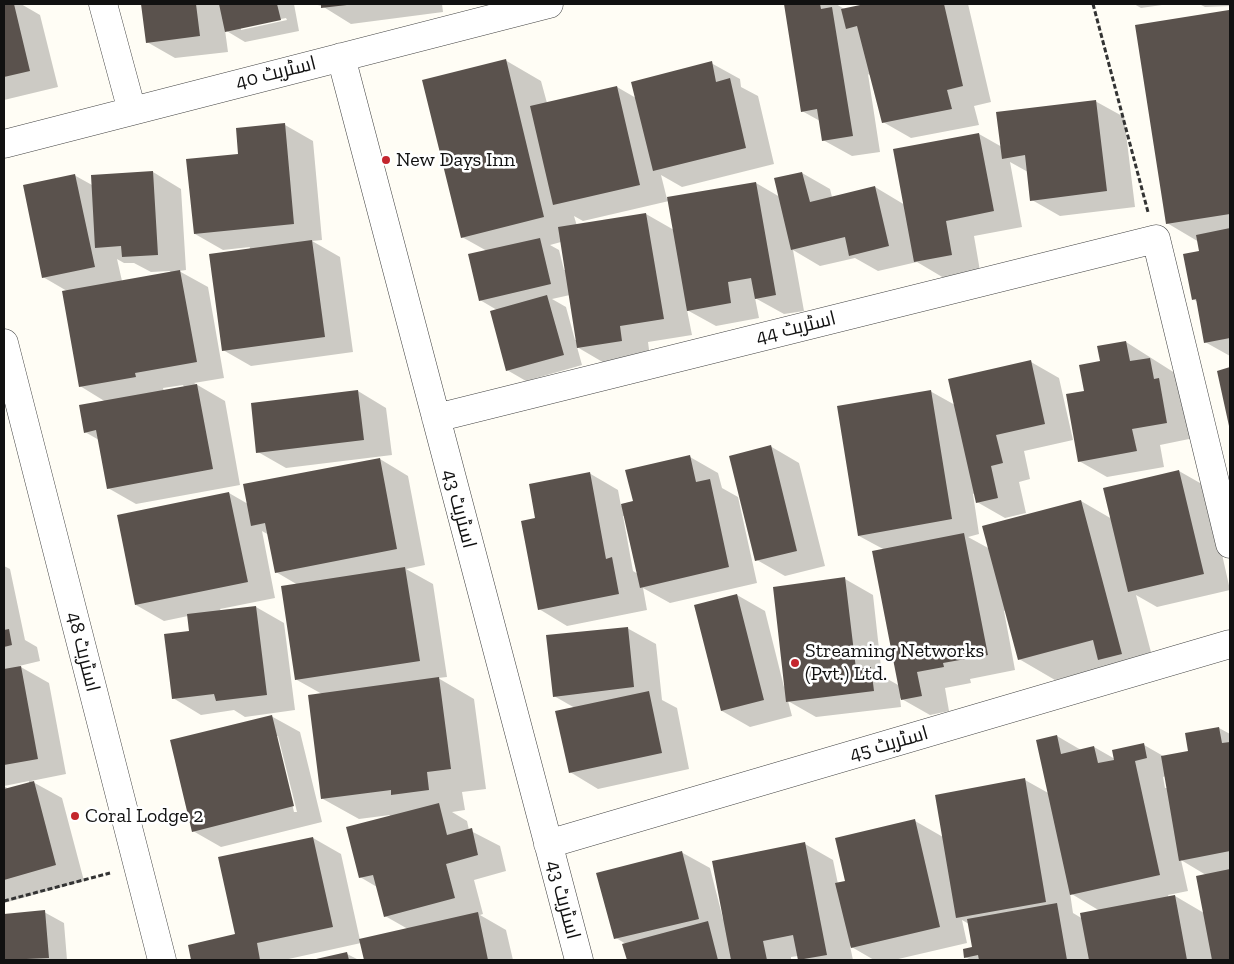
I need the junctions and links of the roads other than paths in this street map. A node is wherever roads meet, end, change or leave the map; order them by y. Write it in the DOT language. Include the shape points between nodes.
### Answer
graph roads {
  1 [pos="103,4"];
  2 [pos="548,4"];
  3 [pos="497,10"];
  4 [pos="341,57"];
  5 [pos="132,111"];
  6 [pos="4,144"];
  7 [pos="4,343"];
  8 [pos="436,418"];
  9 [pos="1230,544"];
  10 [pos="1230,644"];
  11 [pos="548,844"];
  12 [pos="162,960"];
  13 [pos="579,960"];
  1 -- 5 [label="street"];
  2 -- 3 [label="street, اسٹریٹ 40"];
  3 -- 4 [label="street, اسٹریٹ 40"];
  4 -- 5 [label="street, اسٹریٹ 40"];
  4 -- 8 [label="street, اسٹریٹ 43"];
  5 -- 6 [label="street, اسٹریٹ 40"];
  7 -- 12 [label="street, اسٹریٹ 48"];
  8 -- 9 [label="street, اسٹریٹ 44" via="1156,239"];
  8 -- 11 [label="street, اسٹریٹ 43"];
  10 -- 11 [label="street, اسٹریٹ 45"];
  11 -- 13 [label="street, اسٹریٹ 43"];
}
